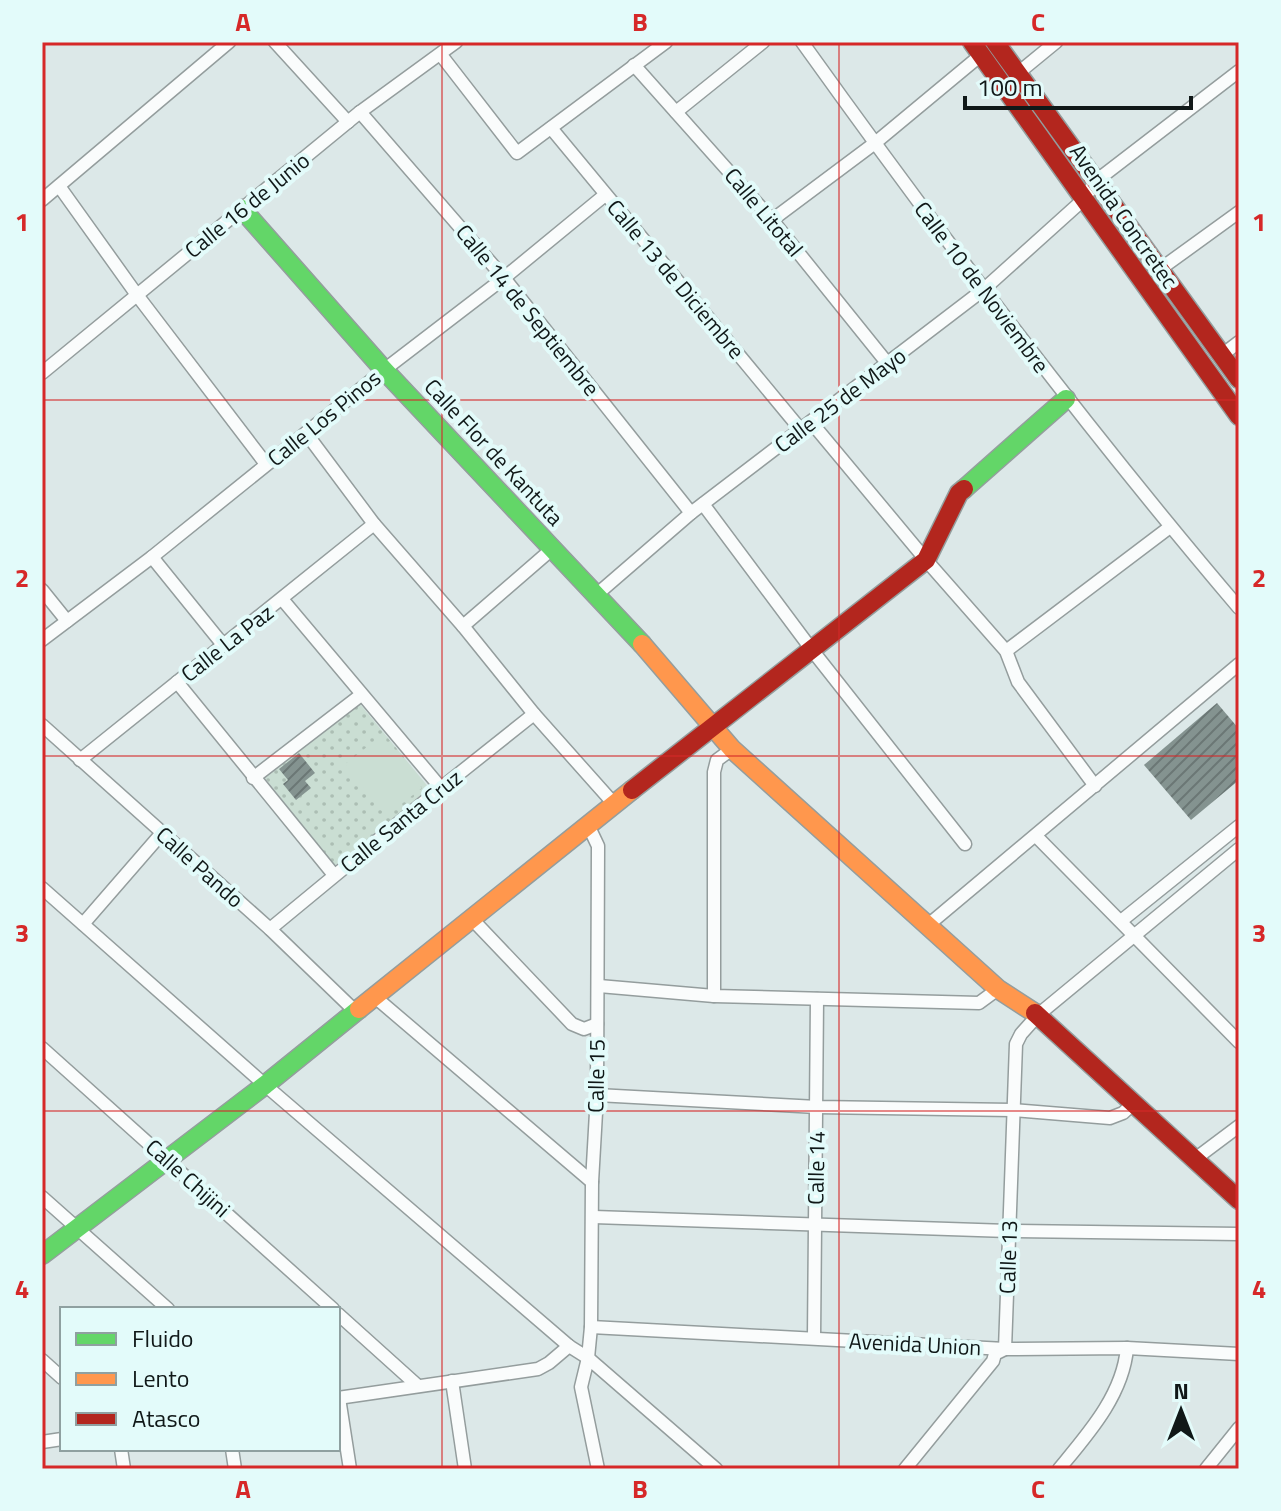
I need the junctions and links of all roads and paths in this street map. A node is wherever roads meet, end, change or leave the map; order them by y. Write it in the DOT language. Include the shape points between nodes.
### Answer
graph roads {
  1 [pos="229,42"];
  2 [pos="275,42"];
  3 [pos="456,42"];
  4 [pos="666,42"];
  5 [pos="763,42"];
  6 [pos="802,42"];
  7 [pos="1056,42"];
  8 [pos="983,46"];
  9 [pos="441,55"];
  10 [pos="634,65"];
  11 [pos="1239,71"];
  12 [pos="1017,74"];
  13 [pos="360,112"];
  14 [pos="676,112"];
  15 [pos="348,122"];
  16 [pos="551,128"];
  17 [pos="875,143"];
  18 [pos="1096,181"];
  19 [pos="59,186"];
  20 [pos="605,195"];
  21 [pos="42,200"];
  22 [pos="1083,200"];
  23 [pos="242,209"];
  24 [pos="1239,212"];
  25 [pos="772,220"];
  26 [pos="1159,270"];
  27 [pos="504,278"];
  28 [pos="983,290"];
  29 [pos="137,295"];
  30 [pos="1239,342"];
  31 [pos="1222,355"];
  32 [pos="888,364"];
  33 [pos="384,370"];
  34 [pos="42,373"];
  35 [pos="1239,379"];
  36 [pos="1066,399"];
  37 [pos="1239,416"];
  38 [pos="806,426"];
  39 [pos="306,433"];
  40 [pos="266,464"];
  41 [pos="703,504"];
  42 [pos="691,513"];
  43 [pos="374,524"];
  44 [pos="1170,527"];
  45 [pos="552,549"];
  46 [pos="152,557"];
  47 [pos="926,560"];
  48 [pos="42,590"];
  49 [pos="595,596"];
  50 [pos="282,599"];
  51 [pos="1239,608"];
  52 [pos="67,621"];
  53 [pos="463,626"];
  54 [pos="42,640"];
  55 [pos="224,646"];
  56 [pos="812,650"];
  57 [pos="1006,651"];
  58 [pos="1239,664"];
  59 [pos="177,682"];
  60 [pos="361,695"];
  61 [pos="534,714"];
  62 [pos="42,725"];
  63 [pos="713,725"];
  64 [pos="732,749"];
  65 [pos="80,760"];
  66 [pos="253,778"];
  67 [pos="1095,786"];
  68 [pos="441,788"];
  69 [pos="615,805"];
  70 [pos="1239,826"];
  71 [pos="589,827"];
  72 [pos="162,833"];
  73 [pos="1036,836"];
  74 [pos="965,844"];
  75 [pos="1239,849"];
  76 [pos="334,875"];
  77 [pos="42,888"];
  78 [pos="472,919"];
  79 [pos="1121,921"];
  80 [pos="83,924"];
  81 [pos="927,926"];
  82 [pos="270,929"];
  83 [pos="1135,935"];
  84 [pos="599,986"];
  85 [pos="998,989"];
  86 [pos="714,996"];
  87 [pos="375,997"];
  88 [pos="817,999"];
  89 [pos="356,1012"];
  90 [pos="1038,1015"];
  91 [pos="597,1024"];
  92 [pos="1239,1041"];
  93 [pos="42,1048"];
  94 [pos="265,1085"];
  95 [pos="597,1095"];
  96 [pos="1135,1102"];
  97 [pos="817,1107"];
  98 [pos="1012,1110"];
  99 [pos="1239,1126"];
  100 [pos="1195,1159"];
  101 [pos="167,1160"];
  102 [pos="592,1182"];
  103 [pos="42,1197"];
  104 [pos="1239,1200"];
  105 [pos="594,1217"];
  106 [pos="815,1224"];
  107 [pos="77,1228"];
  108 [pos="1008,1231"];
  109 [pos="1239,1234"];
  110 [pos="42,1255"];
  111 [pos="166,1307"];
  112 [pos="331,1307"];
  113 [pos="340,1316"];
  114 [pos="591,1327"];
  115 [pos="814,1338"];
  116 [pos="569,1346"];
  117 [pos="1127,1348"];
  118 [pos="1005,1349"];
  119 [pos="1239,1354"];
  120 [pos="588,1358"];
  121 [pos="42,1360"];
  122 [pos="60,1376"];
  123 [pos="452,1381"];
  124 [pos="418,1386"];
  125 [pos="340,1398"];
  126 [pos="340,1404"];
  127 [pos="1239,1428"];
  128 [pos="1062,1468"];
  129 [pos="350,1469"];
  130 [pos="465,1469"];
  131 [pos="598,1469"];
  132 [pos="716,1469"];
  133 [pos="905,1469"];
  134 [pos="1206,1469"];
  1 -- 19 [label="street"];
  2 -- 15 [label="street"];
  3 -- 9 [label="street, Calle 16 de Junio"];
  4 -- 10 [label="street"];
  5 -- 14 [label="street"];
  6 -- 17 [label="street, Calle 10 de Noviembre"];
  7 -- 12 [label="street"];
  8 -- 12 [label="street, Avenida Concretec"];
  8 -- 17 [label="street"];
  8 -- 22 [label="street, Avenida Concretec"];
  9 -- 13 [label="street, Calle 16 de Junio"];
  9 -- 16 [label="street" via="517,153"];
  10 -- 14 [label="street, Calle Litotal"];
  10 -- 16 [label="street"];
  11 -- 18 [label="street, Calle 25 de Mayo"];
  12 -- 18 [label="street, Avenida Concretec"];
  13 -- 15 [label="street, Calle 16 de Junio"];
  13 -- 27 [label="street, Calle 14 de Septiembre"];
  14 -- 25 [label="street, Calle Litotal"];
  15 -- 23 [label="street, Calle 16 de Junio"];
  16 -- 20 [label="street, Calle 13 de Diciembre"];
  17 -- 25 [label="street"];
  17 -- 28 [label="street, Calle 10 de Noviembre"];
  18 -- 22 [label="street, Calle 25 de Mayo"];
  18 -- 26 [label="street, Avenida Concretec"];
  19 -- 21 [label="street"];
  19 -- 29 [label="street"];
  20 -- 27 [label="street, Calle Los Pinos"];
  20 -- 38 [label="street, Calle 13 de Diciembre"];
  22 -- 28 [label="street, Calle 25 de Mayo"];
  22 -- 37 [label="street, Avenida Concretec"];
  23 -- 29 [label="street, Calle 16 de Junio"];
  23 -- 33 [label="street, Calle Flor de Kantuta"];
  24 -- 26 [label="street"];
  25 -- 32 [label="street, Calle Litotal"];
  26 -- 31 [label="street, Avenida Concretec"];
  27 -- 33 [label="street, Calle Los Pinos"];
  27 -- 42 [label="street, Calle 14 de Septiembre"];
  28 -- 32 [label="street, Calle 25 de Mayo"];
  28 -- 36 [label="street, Calle 10 de Noviembre"];
  29 -- 34 [label="street, Calle 16 de Junio"];
  29 -- 40 [label="street"];
  30 -- 31 [label="street"];
  31 -- 35 [label="street, Avenida Concretec"];
  32 -- 38 [label="street, Calle 25 de Mayo"];
  33 -- 39 [label="street, Calle Los Pinos"];
  33 -- 45 [label="street, Calle Flor de Kantuta"];
  36 -- 44 [label="street, Calle 10 de Noviembre"];
  36 -- 47 [label="street" via="959,493"];
  38 -- 41 [label="street, Calle 25 de Mayo"];
  38 -- 47 [label="street, Calle 13 de Diciembre"];
  39 -- 40 [label="street, Calle Los Pinos"];
  39 -- 43 [label="street"];
  40 -- 46 [label="street, Calle Los Pinos"];
  41 -- 42 [label="street, Calle 25 de Mayo"];
  41 -- 56 [label="street"];
  42 -- 49 [label="street, Calle 25 de Mayo"];
  43 -- 50 [label="street, Calle La Paz"];
  43 -- 53 [label="street"];
  44 -- 51 [label="street, Calle 10 de Noviembre"];
  44 -- 57 [label="street"];
  45 -- 49 [label="street, Calle Flor de Kantuta"];
  45 -- 53 [label="street"];
  46 -- 52 [label="street, Calle Los Pinos"];
  46 -- 55 [label="street"];
  47 -- 56 [label="street"];
  47 -- 57 [label="street, Calle 13 de Diciembre"];
  48 -- 52 [label="street"];
  49 -- 63 [label="street, Calle Flor de Kantuta"];
  50 -- 55 [label="street, Calle La Paz"];
  50 -- 60 [label="street"];
  52 -- 54 [label="street, Calle Los Pinos"];
  53 -- 61 [label="street"];
  55 -- 59 [label="street, Calle La Paz"];
  56 -- 63 [label="street"];
  56 -- 74 [label="street"];
  57 -- 67 [label="street, Calle 13 de Diciembre" via="1018,682"];
  58 -- 67 [label="street"];
  59 -- 65 [label="street, Calle La Paz"];
  59 -- 66 [label="street"];
  60 -- 66 [label="street"];
  60 -- 68 [label="street"];
  61 -- 68 [label="street, Calle Santa Cruz"];
  61 -- 69 [label="street"];
  62 -- 65 [label="street, Calle Pando"];
  63 -- 64 [label="street, Calle Flor de Kantuta"];
  63 -- 69 [label="street"];
  64 -- 81 [label="street, Calle Flor de Kantuta"];
  64 -- 86 [label="street" via="717,760 714,772"];
  65 -- 72 [label="street, Calle Pando"];
  66 -- 76 [label="street"];
  67 -- 73 [label="street"];
  68 -- 76 [label="street, Calle Santa Cruz"];
  69 -- 71 [label="street"];
  70 -- 79 [label="street"];
  71 -- 78 [label="street"];
  71 -- 84 [label="street, Calle 15" via="598,846"];
  72 -- 80 [label="street"];
  72 -- 82 [label="street, Calle Pando"];
  73 -- 79 [label="street"];
  73 -- 81 [label="street"];
  75 -- 83 [label="street, Calle 13"];
  76 -- 82 [label="street, Calle Santa Cruz"];
  77 -- 80 [label="street"];
  78 -- 87 [label="street"];
  78 -- 91 [label="street" via="572,1024 584,1029"];
  79 -- 83 [label="street"];
  80 -- 94 [label="street"];
  81 -- 85 [label="street, Calle Flor de Kantuta"];
  82 -- 89 [label="street, Calle Pando"];
  83 -- 90 [label="street, Calle 13"];
  83 -- 92 [label="street"];
  84 -- 86 [label="street"];
  84 -- 91 [label="street, Calle 15"];
  85 -- 88 [label="street" via="979,1003"];
  85 -- 90 [label="street, Calle Flor de Kantuta"];
  86 -- 88 [label="street"];
  87 -- 89 [label="street"];
  87 -- 102 [label="street"];
  88 -- 97 [label="street, Calle 14"];
  89 -- 94 [label="street"];
  90 -- 96 [label="street, Calle Flor de Kantuta"];
  90 -- 98 [label="street, Calle 13" via="1016,1044"];
  91 -- 95 [label="street, Calle 15"];
  93 -- 101 [label="street, Calle Chijini"];
  94 -- 101 [label="street"];
  94 -- 116 [label="street"];
  95 -- 97 [label="street"];
  95 -- 102 [label="street, Calle 15"];
  96 -- 98 [label="street" via="1110,1118"];
  96 -- 100 [label="street, Calle Flor de Kantuta"];
  97 -- 98 [label="street"];
  97 -- 106 [label="street, Calle 14"];
  98 -- 108 [label="street, Calle 13"];
  99 -- 100 [label="street"];
  100 -- 104 [label="street, Calle Flor de Kantuta"];
  101 -- 107 [label="street"];
  101 -- 112 [label="street, Calle Chijini"];
  102 -- 105 [label="street, Calle 15"];
  103 -- 107 [label="street"];
  105 -- 106 [label="street"];
  105 -- 114 [label="street, Calle 15"];
  106 -- 108 [label="street"];
  106 -- 115 [label="street, Calle 14"];
  107 -- 110 [label="street"];
  107 -- 111 [label="street"];
  108 -- 109 [label="street"];
  108 -- 118 [label="street, Calle 13"];
  113 -- 124 [label="street"];
  114 -- 115 [label="street, Avenida Union"];
  114 -- 120 [label="street, Calle 15"];
  115 -- 118 [label="street, Avenida Union"];
  116 -- 120 [label="street"];
  116 -- 123 [label="street" via="538,1369"];
  117 -- 118 [label="street, Avenida Union"];
  117 -- 119 [label="street, Avenida Union"];
  117 -- 128 [label="street" via="1126,1366 1110,1401"];
  118 -- 133 [label="street" via="995,1354"];
  120 -- 131 [label="street" via="581,1387"];
  120 -- 132 [label="street"];
  121 -- 122 [label="street"];
  123 -- 124 [label="street"];
  123 -- 130 [label="street"];
  124 -- 125 [label="street"];
  126 -- 129 [label="street"];
  127 -- 134 [label="street"];
}
